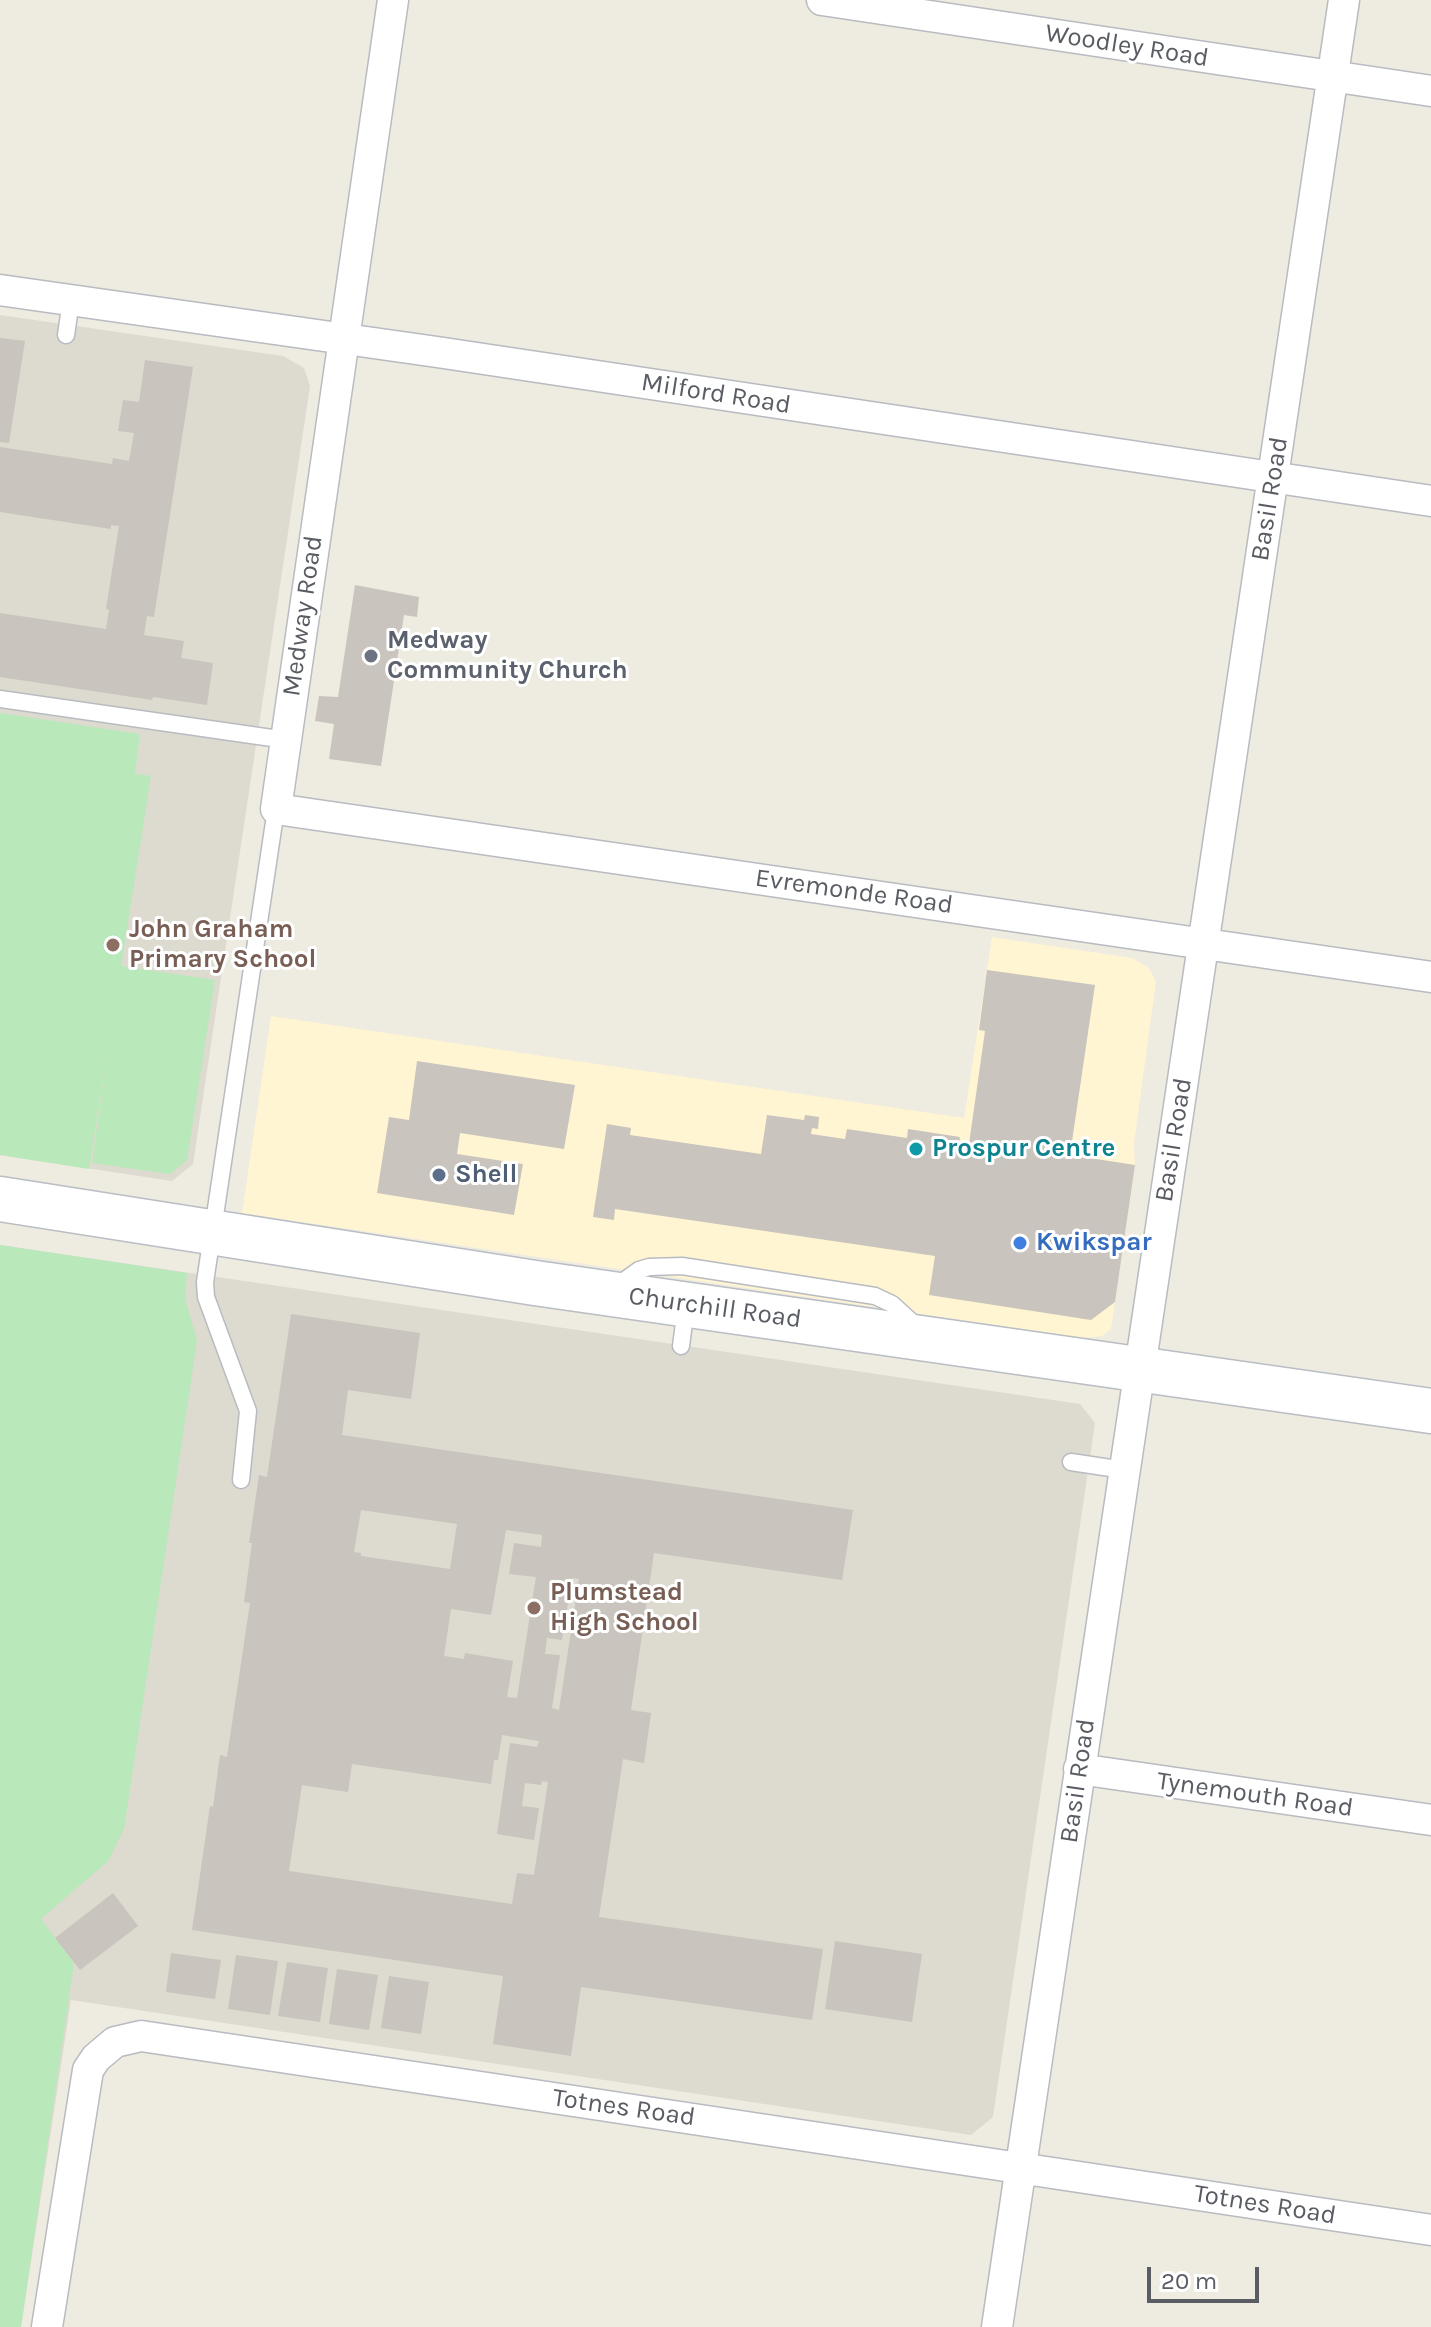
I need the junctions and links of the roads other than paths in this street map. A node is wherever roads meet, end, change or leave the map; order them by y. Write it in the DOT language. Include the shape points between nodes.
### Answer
graph roads {
  1 [pos="393,0"];
  2 [pos="822,0"];
  3 [pos="1344,0"];
  4 [pos="1334,77"];
  5 [pos="1431,91"];
  6 [pos="0,290"];
  7 [pos="71,301"];
  8 [pos="66,335"];
  9 [pos="342,339"];
  10 [pos="1273,478"];
  11 [pos="1431,501"];
  12 [pos="0,699"];
  13 [pos="286,740"];
  14 [pos="276,809"];
  15 [pos="1204,943"];
  16 [pos="1431,977"];
  17 [pos="0,1199"];
  18 [pos="212,1232"];
  19 [pos="607,1293"];
  20 [pos="931,1339"];
  21 [pos="1140,1367"];
  22 [pos="1431,1411"];
  23 [pos="1071,1462"];
  24 [pos="1124,1470"];
  25 [pos="241,1480"];
  26 [pos="1079,1769"];
  27 [pos="1431,1820"];
  28 [pos="1021,2167"];
  29 [pos="1431,2230"];
  30 [pos="47,2327"];
  31 [pos="997,2327"];
  1 -- 9 [label="street, Medway Road"];
  2 -- 4 [label="street, Woodley Road"];
  3 -- 4 [label="street, Basil Road"];
  4 -- 5 [label="street, Woodley Road"];
  4 -- 10 [label="street, Basil Road"];
  6 -- 7 [label="street, Milford Road"];
  7 -- 8 [label="lane"];
  7 -- 9 [label="street, Milford Road"];
  9 -- 10 [label="street, Milford Road"];
  9 -- 13 [label="street, Medway Road"];
  10 -- 11 [label="street, Milford Road"];
  10 -- 15 [label="street, Basil Road"];
  12 -- 13 [label="lane"];
  13 -- 14 [label="street, Medway Road"];
  14 -- 15 [label="street, Evremonde Road"];
  14 -- 18 [label="lane, Medway Road"];
  15 -- 16 [label="street, Evremonde Road"];
  15 -- 21 [label="street, Basil Road"];
  17 -- 18 [label="street, Churchill Road"];
  18 -- 19 [label="street, Churchill Road"];
  18 -- 25 [label="lane, Medway Road" via="205,1290 248,1411"];
  19 -- 20 [label="street, Churchill Road" via="684,1325"];
  19 -- 20 [label="lane" via="639,1270 682,1266 875,1296 892,1304"];
  20 -- 21 [label="street, Churchill Road"];
  21 -- 22 [label="street, Churchill Road"];
  21 -- 24 [label="street, Basil Road"];
  23 -- 24 [label="lane"];
  24 -- 26 [label="street, Basil Road"];
  26 -- 27 [label="street, Tynemouth Road"];
  26 -- 28 [label="street, Basil Road"];
  28 -- 29 [label="street, Totnes Road"];
  28 -- 30 [label="street, Totnes Road" via="126,2037 104,2049 84,2084"];
  28 -- 31 [label="street, Basil Road"];
}
